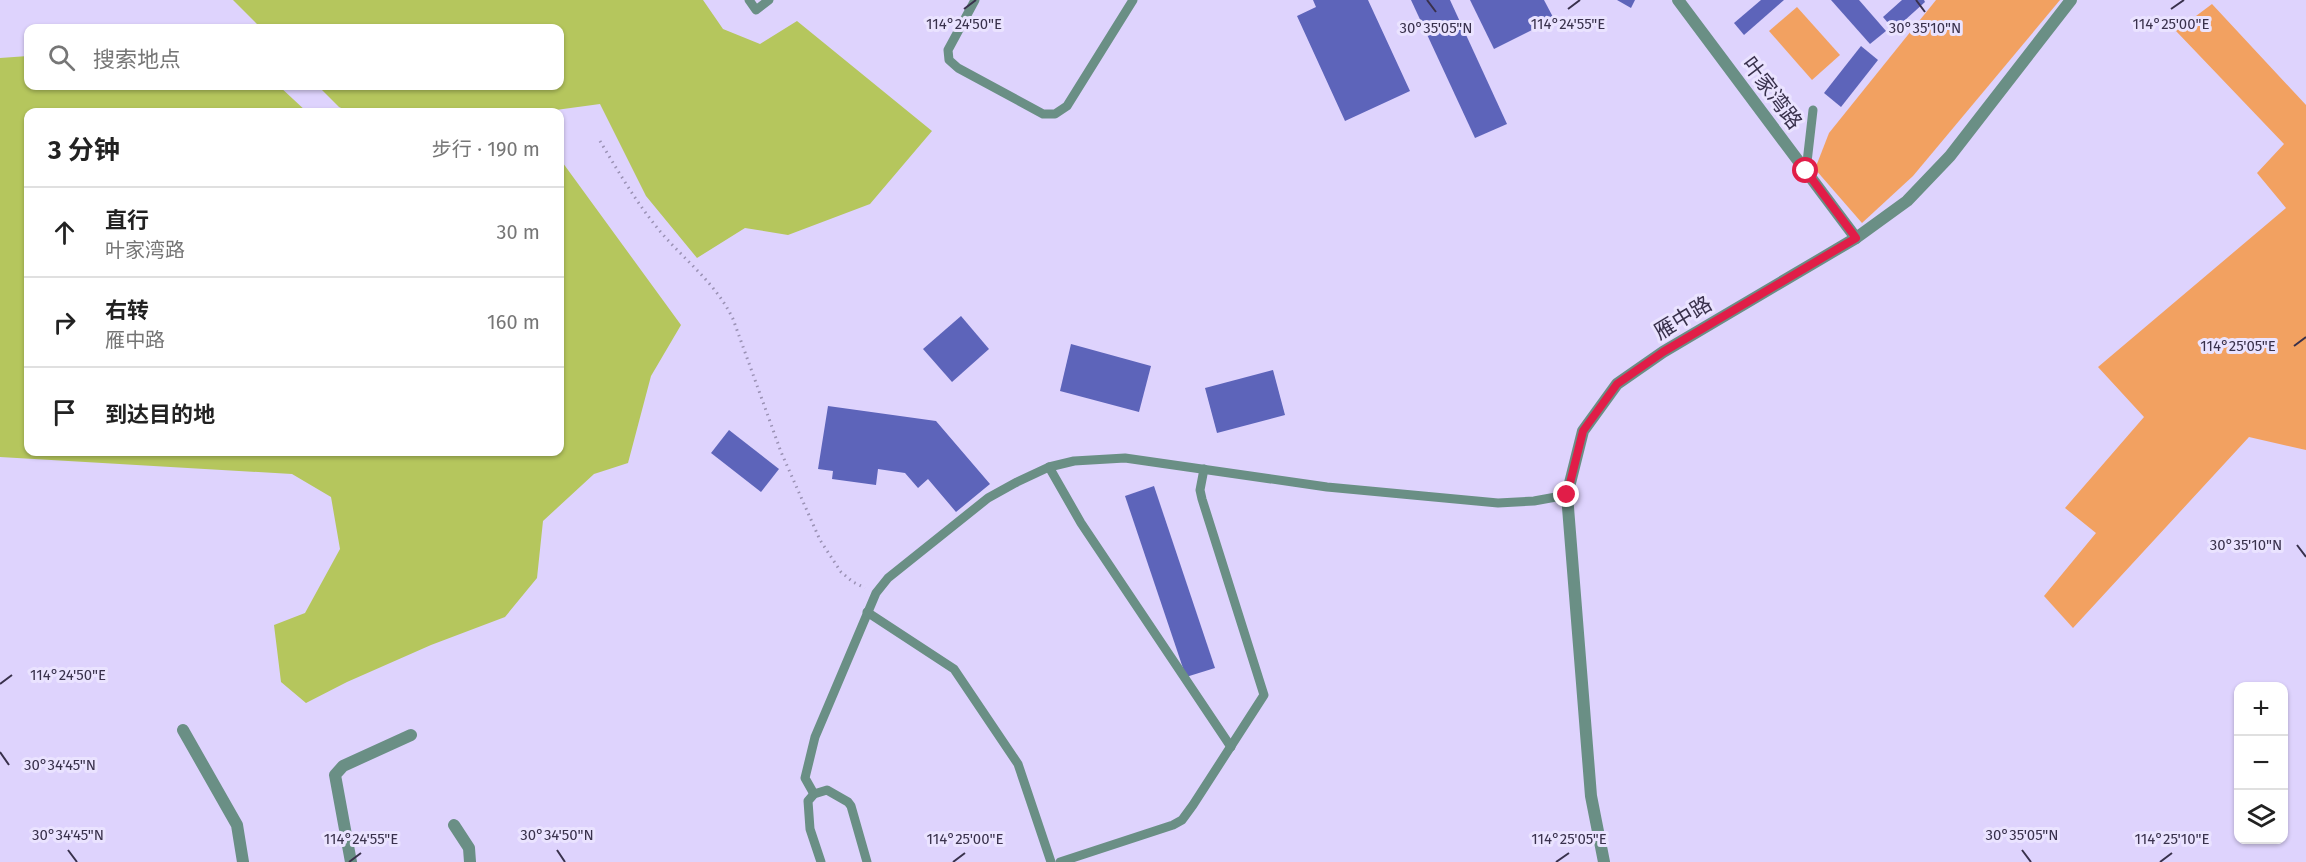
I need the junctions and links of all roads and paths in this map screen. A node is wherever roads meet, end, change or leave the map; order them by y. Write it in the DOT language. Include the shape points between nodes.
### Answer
graph roads {
  1 [pos="749,0"];
  2 [pos="769,0"];
  3 [pos="975,0"];
  4 [pos="1133,0"];
  5 [pos="1678,0"];
  6 [pos="2071,0"];
  7 [pos="1813,110"];
  8 [pos="600,141"];
  9 [pos="1806,171"];
  10 [pos="1856,238"];
  11 [pos="1049,467"];
  12 [pos="1204,469"];
  13 [pos="1567,495"];
  14 [pos="876,593"];
  15 [pos="867,612"];
  16 [pos="183,730"];
  17 [pos="411,735"];
  18 [pos="1231,747"];
  19 [pos="814,794"];
  20 [pos="454,825"];
  21 [pos="243,862"];
  22 [pos="351,862"];
  23 [pos="470,862"];
  24 [pos="821,862"];
  25 [pos="867,862"];
  26 [pos="1051,862"];
  27 [pos="1060,862"];
  28 [pos="1604,862"];
  1 -- 2 [label="lane" via="756,10"];
  3 -- 4 [label="lane" via="948,50 949,60 1043,114 1055,114 1067,106"];
  5 -- 9 [label="street, 叶家湾路"];
  6 -- 10 [label="street, 雁中路" via="1950,156 1907,201"];
  7 -- 9 [label="lane"];
  8 -- 14 [label="path" via="659,230 724,300 781,452 820,540 841,572"];
  9 -- 10 [label="street, 叶家湾路"];
  10 -- 13 [label="street, 雁中路" via="1663,352 1617,384 1583,431"];
  11 -- 12 [label="lane" via="1074,461 1125,458"];
  11 -- 14 [label="lane" via="988,498 888,578"];
  11 -- 18 [label="lane" via="1081,523"];
  12 -- 13 [label="lane" via="1327,487 1498,503"];
  12 -- 18 [label="lane" via="1202,499 1264,695"];
  13 -- 28 [label="street, 雁中路" via="1591,796"];
  14 -- 15 [label="lane"];
  15 -- 19 [label="lane" via="811,747 805,778"];
  15 -- 26 [label="lane" via="954,669 1018,764"];
  16 -- 21 [label="street" via="237,825"];
  17 -- 22 [label="street" via="343,766 335,775"];
  18 -- 27 [label="lane" via="1182,820"];
  19 -- 24 [label="lane" via="807,806"];
  19 -- 25 [label="lane" via="827,789 848,802"];
  20 -- 23 [label="street" via="469,848"];
}
